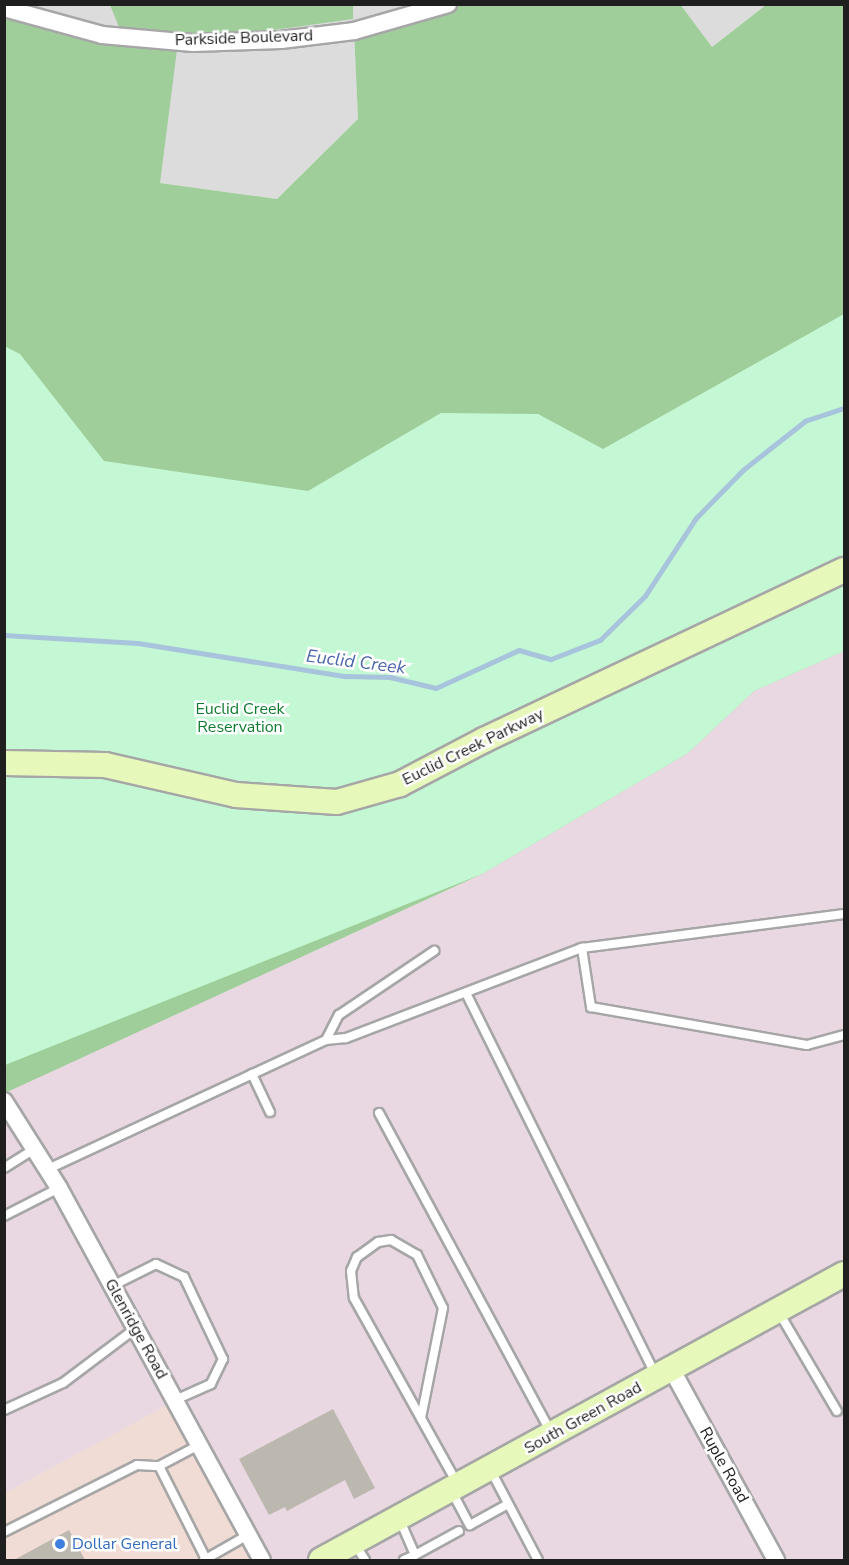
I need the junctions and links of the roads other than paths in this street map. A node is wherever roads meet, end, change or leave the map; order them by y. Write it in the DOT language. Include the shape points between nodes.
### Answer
graph roads {
  1 [pos="448,4"];
  2 [pos="4,8"];
  3 [pos="844,570"];
  4 [pos="4,763"];
  5 [pos="844,914"];
  6 [pos="582,948"];
  7 [pos="434,951"];
  8 [pos="466,993"];
  9 [pos="844,1035"];
  10 [pos="326,1040"];
  11 [pos="252,1074"];
  12 [pos="4,1101"];
  13 [pos="270,1112"];
  14 [pos="379,1113"];
  15 [pos="36,1148"];
  16 [pos="4,1168"];
  17 [pos="48,1169"];
  18 [pos="59,1188"];
  19 [pos="4,1216"];
  20 [pos="844,1274"];
  21 [pos="112,1286"];
  22 [pos="778,1311"];
  23 [pos="136,1328"];
  24 [pos="665,1374"];
  25 [pos="175,1400"];
  26 [pos="4,1410"];
  27 [pos="837,1412"];
  28 [pos="421,1418"];
  29 [pos="553,1435"];
  30 [pos="199,1445"];
  31 [pos="159,1466"];
  32 [pos="490,1469"];
  33 [pos="455,1488"];
  34 [pos="508,1504"];
  35 [pos="399,1518"];
  36 [pos="459,1531"];
  37 [pos="4,1532"];
  38 [pos="248,1535"];
  39 [pos="359,1552"];
  40 [pos="416,1555"];
  41 [pos="205,1560"];
  42 [pos="262,1560"];
  43 [pos="321,1560"];
  44 [pos="404,1560"];
  45 [pos="538,1560"];
  46 [pos="776,1560"];
  1 -- 2 [label="street, Parkside Boulevard" via="354,31 281,40 193,44 102,35"];
  3 -- 4 [label="street, Euclid Creek Parkway" via="484,740 400,784 337,802 236,795 105,765"];
  5 -- 6 [label="lane"];
  6 -- 8 [label="lane"];
  6 -- 9 [label="lane" via="591,1007 807,1045"];
  7 -- 10 [label="lane" via="339,1015"];
  8 -- 10 [label="lane" via="346,1038"];
  8 -- 24 [label="lane"];
  10 -- 11 [label="lane"];
  11 -- 13 [label="lane"];
  11 -- 17 [label="lane"];
  12 -- 15 [label="street, Glenridge Road"];
  14 -- 29 [label="lane"];
  15 -- 16 [label="lane"];
  15 -- 17 [label="street, Glenridge Road"];
  17 -- 18 [label="street, Glenridge Road"];
  18 -- 19 [label="lane"];
  18 -- 21 [label="street, Glenridge Road"];
  20 -- 22 [label="street, South Green Road"];
  21 -- 23 [label="street, Glenridge Road"];
  21 -- 25 [label="lane" via="156,1264 184,1277 222,1359 211,1384"];
  22 -- 24 [label="street, South Green Road"];
  22 -- 27 [label="lane"];
  23 -- 25 [label="street, Glenridge Road"];
  23 -- 26 [label="lane" via="57,1387"];
  24 -- 29 [label="street, South Green Road"];
  24 -- 46 [label="street, Ruple Road"];
  25 -- 30 [label="street, Glenridge Road"];
  28 -- 28 [label="lane" via="350,1284 357,1257 378,1242 392,1240 417,1255 443,1308"];
  28 -- 33 [label="lane"];
  29 -- 32 [label="street, South Green Road"];
  30 -- 31 [label="lane"];
  30 -- 38 [label="street, Glenridge Road"];
  31 -- 37 [label="lane" via="137,1465"];
  31 -- 41 [label="lane"];
  32 -- 33 [label="street, South Green Road"];
  32 -- 34 [label="lane"];
  33 -- 34 [label="lane" via="470,1525"];
  33 -- 35 [label="street, South Green Road"];
  34 -- 45 [label="lane"];
  35 -- 39 [label="street, South Green Road"];
  35 -- 40 [label="lane"];
  36 -- 40 [label="lane"];
  38 -- 41 [label="lane"];
  38 -- 42 [label="street, Glenridge Road"];
  39 -- 43 [label="street, South Green Road"];
  40 -- 44 [label="lane"];
}
